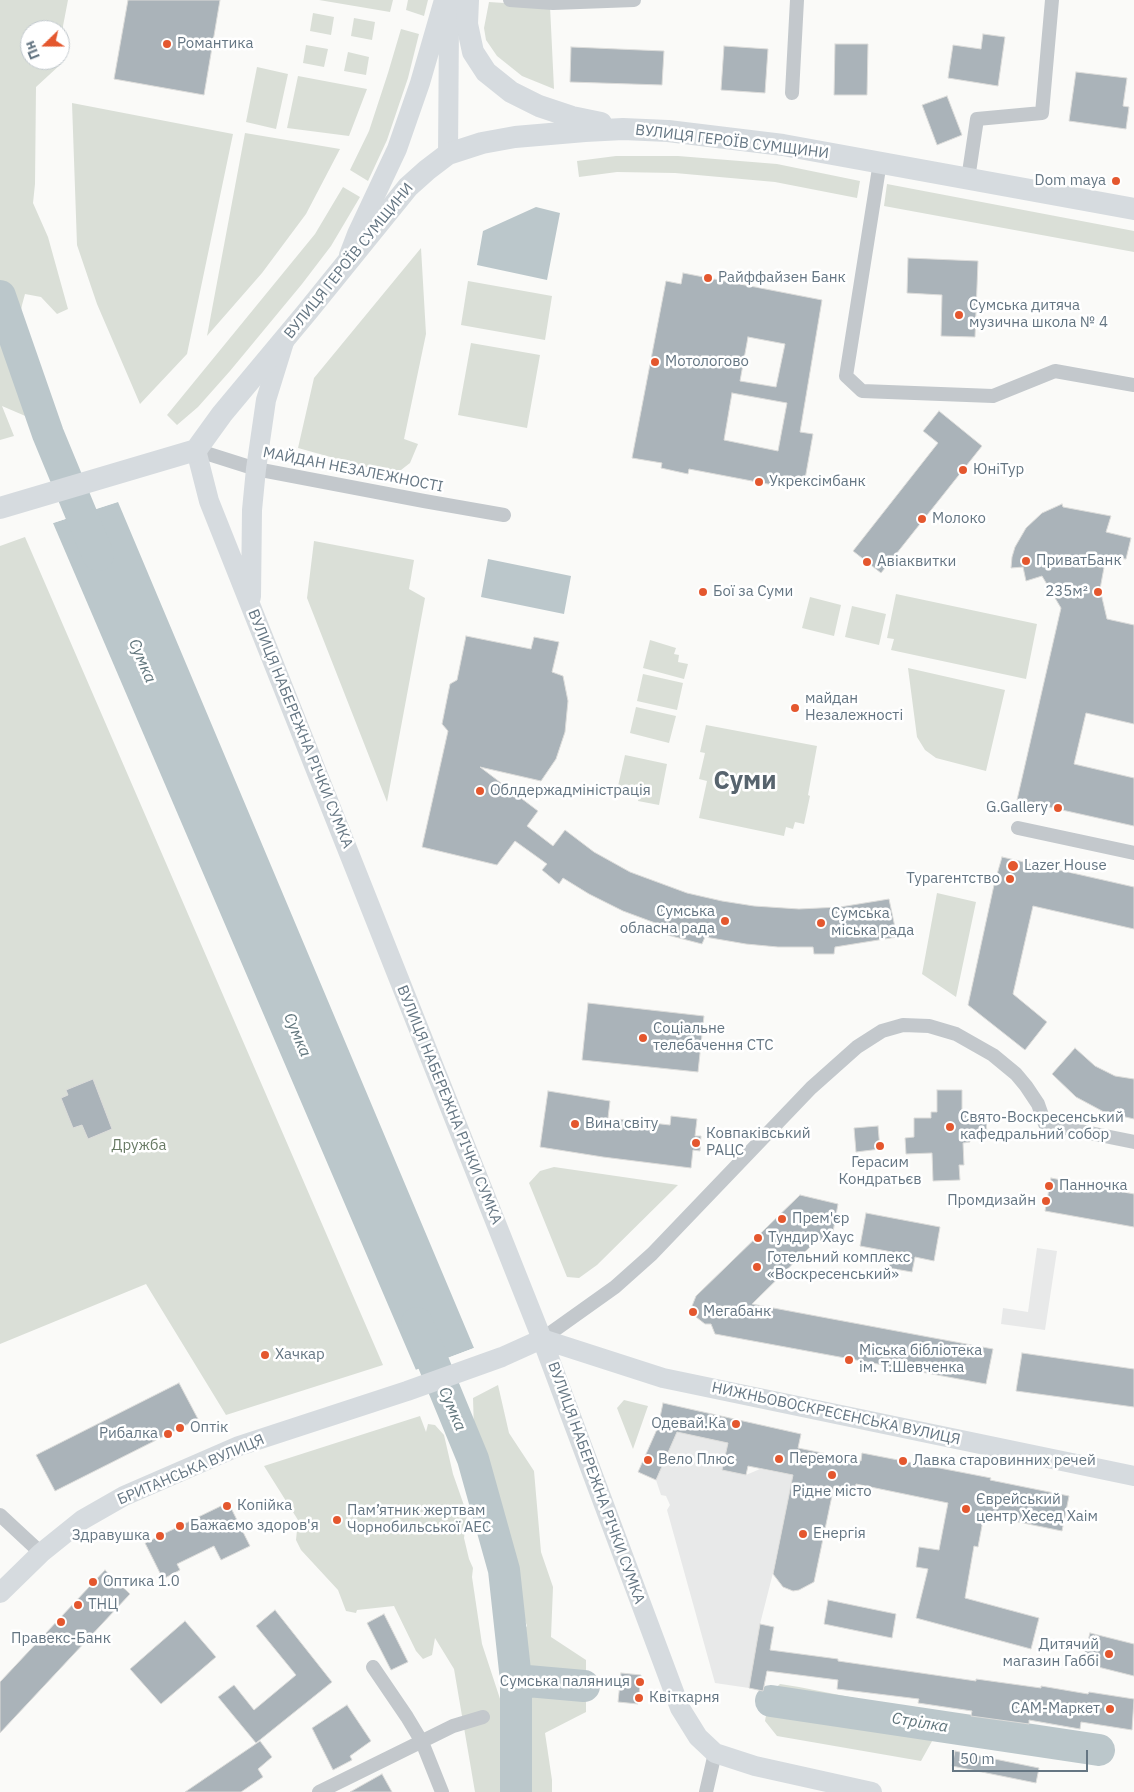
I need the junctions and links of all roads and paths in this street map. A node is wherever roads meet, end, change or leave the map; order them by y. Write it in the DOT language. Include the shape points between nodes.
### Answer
graph roads {
  1 [pos="444,0"];
  2 [pos="454,0"];
  3 [pos="468,0"];
  4 [pos="510,0"];
  5 [pos="634,0"];
  6 [pos="797,0"];
  7 [pos="1052,0"];
  8 [pos="792,92"];
  9 [pos="623,129"];
  10 [pos="448,154"];
  11 [pos="880,162"];
  12 [pos="968,179"];
  13 [pos="1134,209"];
  14 [pos="345,266"];
  15 [pos="285,339"];
  16 [pos="1134,385"];
  17 [pos="196,450"];
  18 [pos="256,468"];
  19 [pos="0,508"];
  20 [pos="504,515"];
  21 [pos="251,606"];
  22 [pos="1018,828"];
  23 [pos="1134,853"];
  24 [pos="1134,1142"];
  25 [pos="542,1339"];
  26 [pos="1134,1476"];
  27 [pos="0,1515"];
  28 [pos="41,1553"];
  29 [pos="0,1593"];
  30 [pos="373,1667"];
  31 [pos="483,1718"];
  32 [pos="422,1742"];
  33 [pos="715,1753"];
  34 [pos="319,1792"];
  35 [pos="442,1792"];
  36 [pos="706,1792"];
  37 [pos="872,1792"];
  1 -- 14 [label="main road" via="397,149"];
  2 -- 10 [label="main road" via="449,23"];
  3 -- 9 [label="main road" via="467,24 473,52 486,72 511,92 539,106"];
  4 -- 5 [label="street" via="553,3"];
  6 -- 8 [label="street"];
  7 -- 12 [label="street" via="1042,113 977,119"];
  9 -- 10 [label="main road, ВУЛИЦЯ ГЕРОЇВ СУМЩИНИ" via="515,137 482,142"];
  9 -- 11 [label="main road, ВУЛИЦЯ ГЕРОЇВ СУМЩИНИ" via="668,131"];
  10 -- 14 [label="main road, ВУЛИЦЯ ГЕРОЇВ СУМЩИНИ" via="408,187"];
  11 -- 12 [label="main road, ВУЛИЦЯ ГЕРОЇВ СУМЩИНИ"];
  11 -- 16 [label="street" via="846,376 862,391 993,396 1056,371"];
  12 -- 13 [label="main road, ВУЛИЦЯ ГЕРОЇВ СУМЩИНИ"];
  14 -- 15 [label="main road, ВУЛИЦЯ ГЕРОЇВ СУМЩИНИ"];
  15 -- 17 [label="main road, ВУЛИЦЯ ГЕРОЇВ СУМЩИНИ"];
  15 -- 18 [label="main road" via="266,400"];
  17 -- 18 [label="street, МАЙДАН НЕЗАЛЕЖНОСТІ"];
  17 -- 19 [label="main road"];
  17 -- 21 [label="main road, ВУЛИЦЯ НАБЕРЕЖНА РІЧКИ СУМКА" via="209,501"];
  18 -- 20 [label="street, МАЙДАН НЕЗАЛЕЖНОСТІ"];
  18 -- 21 [label="main road"];
  21 -- 25 [label="main road, ВУЛИЦЯ НАБЕРЕЖНА РІЧКИ СУМКА"];
  22 -- 23 [label="street"];
  24 -- 25 [label="street" via="1045,1124 1038,1104 1016,1074 993,1055 956,1034 929,1026 903,1025 882,1031 857,1047 811,1088 652,1254 615,1287"];
  25 -- 26 [label="main road, НИЖНЬОВОСКРЕСЕНСЬКА ВУЛИЦЯ" via="663,1378"];
  25 -- 28 [label="main road, БРИТАНСЬКА ВУЛИЦЯ" via="407,1391 239,1446 163,1478 82,1520"];
  25 -- 33 [label="main road, ВУЛИЦЯ НАБЕРЕЖНА РІЧКИ СУМКА" via="680,1708 698,1737"];
  27 -- 28 [label="street"];
  28 -- 29 [label="main road, БРИТАНСЬКА ВУЛИЦЯ"];
  30 -- 32 [label="street"];
  31 -- 32 [label="street" via="452,1726"];
  32 -- 34 [label="street"];
  32 -- 35 [label="street"];
  33 -- 36 [label="street"];
  33 -- 37 [label="main road" via="754,1766"];
}
